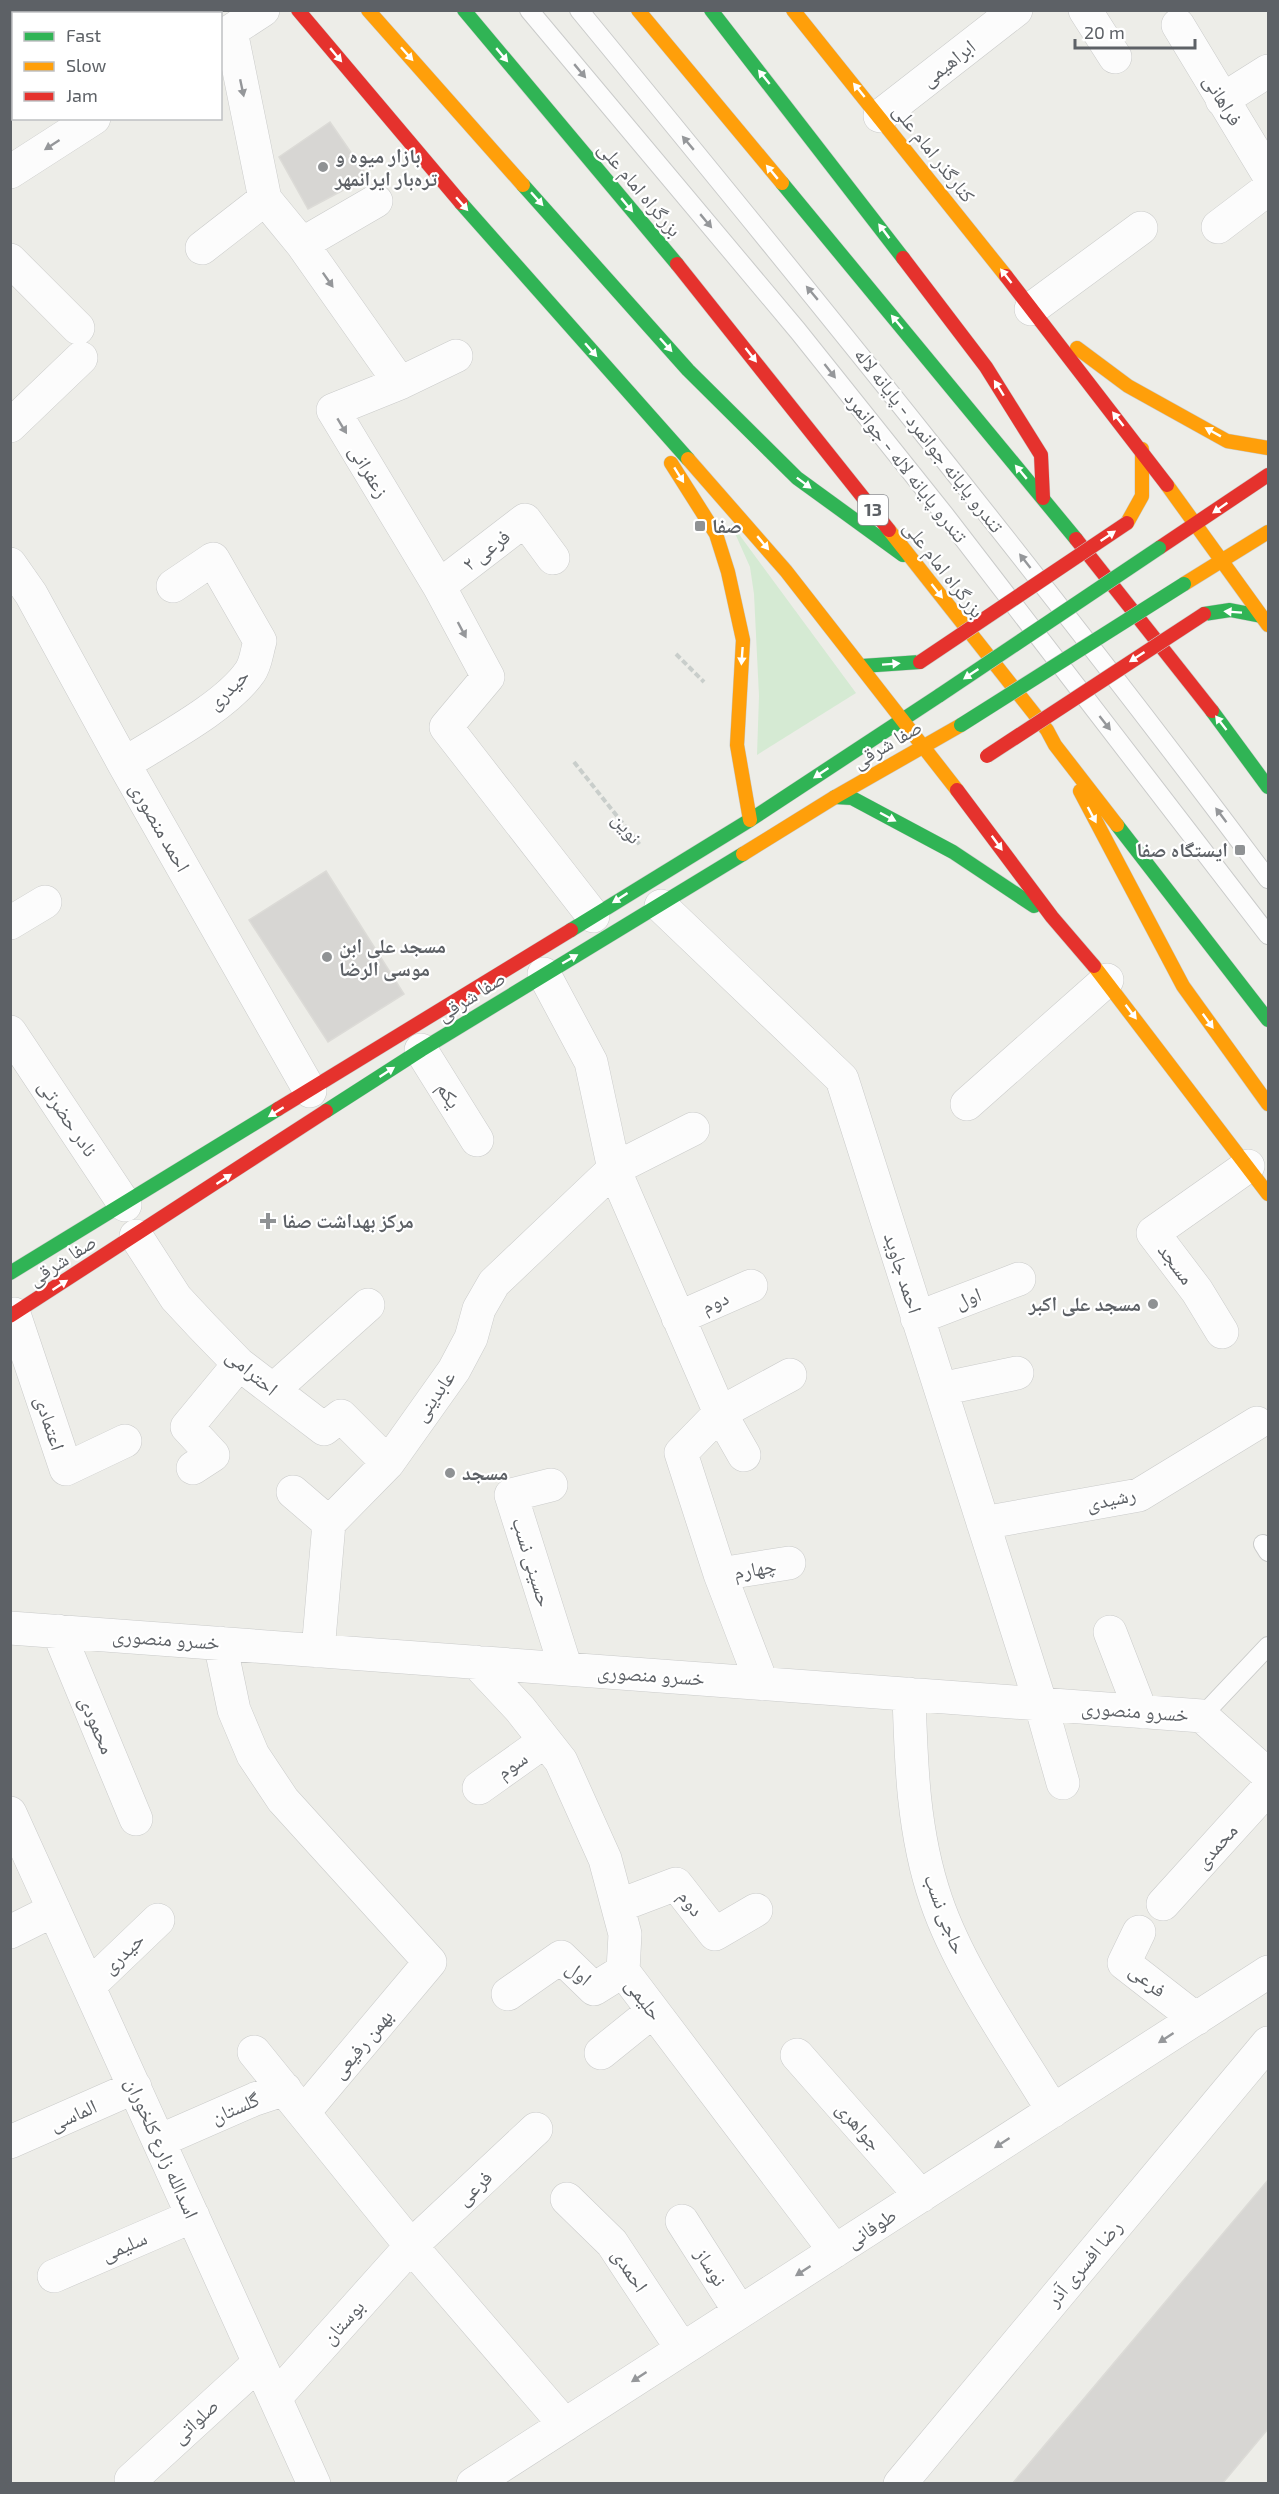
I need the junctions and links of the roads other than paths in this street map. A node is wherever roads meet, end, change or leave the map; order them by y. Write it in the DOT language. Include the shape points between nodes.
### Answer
graph roads {
  1 [pos="263,10"];
  2 [pos="298,10"];
  3 [pos="368,10"];
  4 [pos="464,10"];
  5 [pos="529,10"];
  6 [pos="579,10"];
  7 [pos="638,10"];
  8 [pos="711,10"];
  9 [pos="793,10"];
  10 [pos="1016,10"];
  11 [pos="1085,10"];
  12 [pos="1178,25"];
  13 [pos="226,34"];
  14 [pos="1115,57"];
  15 [pos="1268,71"];
  16 [pos="1222,100"];
  17 [pos="879,116"];
  18 [pos="91,120"];
  19 [pos="10,172"];
  20 [pos="1269,174"];
  21 [pos="1269,189"];
  22 [pos="265,199"];
  23 [pos="376,201"];
  24 [pos="1218,227"];
  25 [pos="1141,228"];
  26 [pos="302,244"];
  27 [pos="202,248"];
  28 [pos="10,260"];
  29 [pos="1037,316"];
  30 [pos="456,356"];
  31 [pos="400,383"];
  32 [pos="626,390"];
  33 [pos="10,426"];
  34 [pos="1269,447"];
  35 [pos="1142,449"];
  36 [pos="1269,475"];
  37 [pos="1042,498"];
  38 [pos="1197,525"];
  39 [pos="1269,532"];
  40 [pos="553,558"];
  41 [pos="1221,562"];
  42 [pos="915,563"];
  43 [pos="10,564"];
  44 [pos="173,586"];
  45 [pos="439,586"];
  46 [pos="1265,621"];
  47 [pos="862,666"];
  48 [pos="901,719"];
  49 [pos="1055,745"];
  50 [pos="924,746"];
  51 [pos="1243,750"];
  52 [pos="985,760"];
  53 [pos="124,764"];
  54 [pos="1269,773"];
  55 [pos="1269,787"];
  56 [pos="972,789"];
  57 [pos="835,797"];
  58 [pos="973,810"];
  59 [pos="750,820"];
  60 [pos="1269,879"];
  61 [pos="651,896"];
  62 [pos="45,902"];
  63 [pos="1052,917"];
  64 [pos="10,923"];
  65 [pos="600,926"];
  66 [pos="1269,935"];
  67 [pos="544,974"];
  68 [pos="1107,980"];
  69 [pos="1269,1020"];
  70 [pos="10,1032"];
  71 [pos="414,1039"];
  72 [pos="317,1102"];
  73 [pos="967,1104"];
  74 [pos="1269,1104"];
  75 [pos="693,1129"];
  76 [pos="477,1140"];
  77 [pos="1248,1166"];
  78 [pos="614,1169"];
  79 [pos="1269,1194"];
  80 [pos="125,1204"];
  81 [pos="136,1236"];
  82 [pos="10,1273"];
  83 [pos="1019,1279"];
  84 [pos="751,1286"];
  85 [pos="368,1305"];
  86 [pos="12,1311"];
  87 [pos="678,1318"];
  88 [pos="917,1318"];
  89 [pos="1222,1332"];
  90 [pos="239,1364"];
  91 [pos="1017,1372"];
  92 [pos="790,1375"];
  93 [pos="941,1389"];
  94 [pos="273,1390"];
  95 [pos="720,1413"];
  96 [pos="1257,1423"];
  97 [pos="125,1441"];
  98 [pos="744,1455"];
  99 [pos="388,1463"];
  100 [pos="193,1468"];
  101 [pos="551,1485"];
  102 [pos="293,1492"];
  103 [pos="983,1523"];
  104 [pos="329,1524"];
  105 [pos="789,1563"];
  106 [pos="720,1574"];
  107 [pos="10,1628"];
  108 [pos="58,1631"];
  109 [pos="1110,1632"];
  110 [pos="220,1643"];
  111 [pos="1269,1646"];
  112 [pos="318,1651"];
  113 [pos="476,1662"];
  114 [pos="566,1669"];
  115 [pos="762,1684"];
  116 [pos="909,1694"];
  117 [pos="1041,1705"];
  118 [pos="1141,1712"];
  119 [pos="1202,1716"];
  120 [pos="545,1742"];
  121 [pos="1269,1775"];
  122 [pos="1063,1783"];
  123 [pos="479,1788"];
  124 [pos="1269,1788"];
  125 [pos="10,1813"];
  126 [pos="136,1819"];
  127 [pos="1163,1904"];
  128 [pos="618,1906"];
  129 [pos="54,1910"];
  130 [pos="756,1910"];
  131 [pos="158,1920"];
  132 [pos="10,1932"];
  133 [pos="1138,1932"];
  134 [pos="623,1971"];
  135 [pos="1269,1972"];
  136 [pos="89,1986"];
  137 [pos="508,1994"];
  138 [pos="653,2011"];
  139 [pos="1196,2019"];
  140 [pos="1269,2043"];
  141 [pos="254,2052"];
  142 [pos="601,2053"];
  143 [pos="797,2055"];
  144 [pos="135,2087"];
  145 [pos="294,2100"];
  146 [pos="1053,2111"];
  147 [pos="536,2130"];
  148 [pos="159,2141"];
  149 [pos="10,2142"];
  150 [pos="921,2196"];
  151 [pos="567,2199"];
  152 [pos="193,2216"];
  153 [pos="682,2221"];
  154 [pos="411,2246"];
  155 [pos="835,2251"];
  156 [pos="54,2276"];
  157 [pos="740,2312"];
  158 [pos="682,2349"];
  159 [pos="259,2363"];
  160 [pos="275,2398"];
  161 [pos="565,2425"];
  162 [pos="131,2480"];
  163 [pos="314,2484"];
  164 [pos="473,2484"];
  165 [pos="900,2484"];
  1 -- 13 [label="street"];
  2 -- 32 [label="main road, one-way" via="411,146"];
  3 -- 42 [label="main road, one-way" via="688,370 797,478"];
  4 -- 42 [label="main road, بزرگراه امام علی / 13, one-way" via="711,304"];
  5 -- 66 [label="lane, تندرو پایانه لاله - جوانمرد, one-way" via="798,331"];
  60 -- 6 [label="lane, تندرو پایانه جوانمرد - پایانه لاله, one-way" via="969,489"];
  37 -- 7 [label="main road, one-way"];
  37 -- 8 [label="main road, one-way" via="1041,455 986,367"];
  17 -- 9 [label="main road, کنارگذر امام علی, one-way"];
  10 -- 17 [label="street, ابراهیمی"];
  11 -- 14 [label="street"];
  12 -- 16 [label="street, فراهانی"];
  13 -- 22 [label="street, one-way"];
  15 -- 16 [label="street"];
  16 -- 20 [label="street, فراهانی"];
  29 -- 17 [label="main road, کنارگذر امام علی, one-way"];
  18 -- 19 [label="street, one-way"];
  21 -- 24 [label="street"];
  22 -- 26 [label="street"];
  22 -- 27 [label="street"];
  23 -- 26 [label="street"];
  25 -- 29 [label="street"];
  26 -- 31 [label="street, one-way"];
  28 -- 33 [label="street" via="79,343"];
  34 -- 29 [label="main road, one-way" via="1227,441 1138,392"];
  35 -- 29 [label="main road, کنارگذر امام علی, one-way"];
  30 -- 31 [label="street"];
  31 -- 45 [label="street, زعفرانی, one-way" via="333,410"];
  32 -- 47 [label="main road, one-way" via="743,520"];
  32 -- 59 [label="main road, one-way" via="716,534 728,572 743,640 737,745"];
  35 -- 38 [label="main road, کنارگذر امام علی"];
  47 -- 35 [label="main road, one-way, bridge" via="920,662 1127,523 1142,496"];
  36 -- 38 [label="main road, صفا شرقی, one-way"];
  51 -- 37 [label="main road, one-way"];
  38 -- 41 [label="main road, کنارگذر امام علی"];
  38 -- 48 [label="main road, صفا شرقی, one-way, bridge"];
  39 -- 41 [label="main road, صفا شرقی"];
  40 -- 45 [label="street, فرعی ۲" via="525,520"];
  41 -- 46 [label="main road, کنارگذر امام علی"];
  41 -- 50 [label="main road, صفا شرقی, bridge"];
  42 -- 49 [label="main road, بزرگراه امام علی / 13, one-way"];
  43 -- 53 [label="street, احمد منصوری" via="32,594"];
  44 -- 53 [label="street, حیدری" via="213,560 260,641 251,671 231,691 201,716"];
  45 -- 65 [label="street, زعفرانی, one-way" via="488,677 446,727"];
  46 -- 52 [label="main road, one-way, bridge" via="1230,610 1204,614"];
  47 -- 48 [label="main road"];
  48 -- 50 [label="main road"];
  48 -- 59 [label="main road, صفا شرقی, one-way"];
  49 -- 69 [label="main road, بزرگراه امام علی / 13"];
  49 -- 74 [label="main road, one-way" via="1183,986"];
  50 -- 57 [label="main road, صفا شرقی"];
  50 -- 58 [label="main road"];
  51 -- 54 [label="main road"];
  51 -- 55 [label="main road"];
  53 -- 72 [label="street, احمد منصوری"];
  56 -- 58 [label="main road"];
  57 -- 61 [label="main road, صفا شرقی"];
  57 -- 63 [label="main road, one-way" via="852,798 953,852"];
  58 -- 63 [label="main road, one-way"];
  59 -- 61 [label="main road, صفا شرقی" via="662,873"];
  61 -- 65 [label="main road, صفا شرقی, one-way"];
  61 -- 65 [label="main road, صفا شرقی"];
  61 -- 88 [label="street, احمد جاوید" via="842,1079"];
  62 -- 64 [label="street"];
  63 -- 68 [label="main road"];
  67 -- 65 [label="main road, صفا شرقی, one-way"];
  65 -- 71 [label="main road, صفا شرقی"];
  67 -- 71 [label="main road, صفا شرقی"];
  67 -- 78 [label="street" via="591,1062"];
  68 -- 73 [label="street"];
  68 -- 77 [label="main road, one-way"];
  70 -- 80 [label="street, نادر حضرتی"];
  72 -- 71 [label="main road, صفا شرقی, one-way"];
  71 -- 72 [label="main road, صفا شرقی"];
  71 -- 76 [label="street, یکم"];
  72 -- 80 [label="main road, صفا شرقی, one-way"];
  81 -- 72 [label="main road, صفا شرقی, one-way"];
  75 -- 78 [label="street"];
  77 -- 79 [label="main road"];
  77 -- 89 [label="street, مسجد" via="1153,1233"];
  78 -- 87 [label="street"];
  78 -- 99 [label="street, عابدینی" via="494,1283 454,1370"];
  80 -- 82 [label="main road, صفا شرقی"];
  86 -- 81 [label="main road, صفا شرقی, one-way"];
  81 -- 90 [label="street, احترامی" via="176,1298"];
  83 -- 88 [label="street, اول"];
  84 -- 87 [label="street, دوم"];
  85 -- 94 [label="street"];
  86 -- 97 [label="street, اعتمادی" via="66,1469"];
  87 -- 95 [label="street"];
  88 -- 93 [label="street, احمد جاوید"];
  90 -- 94 [label="street, احترامی"];
  90 -- 100 [label="street" via="187,1427 213,1455"];
  91 -- 93 [label="street"];
  92 -- 95 [label="street"];
  93 -- 103 [label="street, احمد جاوید"];
  94 -- 99 [label="street, احترامی" via="324,1429 341,1416"];
  95 -- 98 [label="street"];
  95 -- 106 [label="street" via="681,1453"];
  96 -- 103 [label="street, رشیدی" via="1139,1495"];
  99 -- 104 [label="street, عابدینی"];
  101 -- 114 [label="street, حسینی نسب" via="511,1495"];
  102 -- 104 [label="street"];
  103 -- 117 [label="street, احمد جاوید"];
  104 -- 112 [label="street"];
  105 -- 106 [label="street, چهارم"];
  106 -- 115 [label="street"];
  107 -- 108 [label="street, خسرو منصوری"];
  108 -- 110 [label="street, خسرو منصوری"];
  108 -- 126 [label="street, محمودی"];
  109 -- 118 [label="street"];
  110 -- 112 [label="street, خسرو منصوری"];
  110 -- 145 [label="street, بهمن رفیعی" via="234,1710 253,1755 283,1800 430,1962"];
  111 -- 119 [label="lane"];
  112 -- 113 [label="street, خسرو منصوری"];
  113 -- 114 [label="street, خسرو منصوری"];
  113 -- 120 [label="street, حلیمی"];
  114 -- 115 [label="street, خسرو منصوری"];
  115 -- 116 [label="street, خسرو منصوری"];
  116 -- 117 [label="street, خسرو منصوری"];
  116 -- 146 [label="street, حاجی نسب" via="911,1779 919,1840 936,1901 963,1960"];
  117 -- 118 [label="street, خسرو منصوری"];
  117 -- 122 [label="street, احمد جاوید"];
  118 -- 119 [label="street, خسرو منصوری"];
  119 -- 121 [label="street, خسرو منصوری"];
  120 -- 123 [label="street, سوم"];
  120 -- 128 [label="street, حلیمی" via="561,1761 605,1859"];
  124 -- 127 [label="street, محمدی"];
  125 -- 129 [label="street, اسدالله زارع کلخوران"];
  128 -- 130 [label="street, دوم" via="676,1884 715,1934"];
  128 -- 134 [label="street, حلیمی" via="626,1934"];
  129 -- 132 [label="street"];
  129 -- 136 [label="street, اسدالله زارع کلخوران"];
  131 -- 136 [label="street, حیدری"];
  133 -- 139 [label="street, فرعی" via="1124,1963"];
  134 -- 137 [label="street, اول" via="594,1989 561,1957"];
  134 -- 138 [label="street, حلیمی"];
  135 -- 139 [label="street, طوفانی"];
  136 -- 144 [label="street, اسدالله زارع کلخوران"];
  138 -- 142 [label="street"];
  138 -- 155 [label="street, حلیمی"];
  139 -- 146 [label="street, طوفانی, one-way"];
  140 -- 165 [label="street, رضا افسری آذر"];
  141 -- 145 [label="street"];
  143 -- 150 [label="street, جواهری"];
  144 -- 148 [label="street, اسدالله زارع کلخوران"];
  144 -- 149 [label="street, الماسی"];
  145 -- 148 [label="street, گلستان"];
  145 -- 154 [label="street"];
  146 -- 150 [label="street, طوفانی, one-way"];
  147 -- 154 [label="street, فرعی"];
  148 -- 152 [label="street, اسدالله زارع کلخوران"];
  150 -- 155 [label="street, طوفانی"];
  151 -- 158 [label="street, احمدی" via="612,2243"];
  152 -- 156 [label="street, سلیمی"];
  152 -- 159 [label="street, اسدالله زارع کلخوران"];
  153 -- 157 [label="street, نوساز"];
  154 -- 160 [label="street, بوستان"];
  154 -- 161 [label="street"];
  155 -- 157 [label="street, طوفانی, one-way"];
  157 -- 158 [label="street, طوفانی"];
  158 -- 161 [label="street, طوفانی, one-way"];
  159 -- 160 [label="street, اسدالله زارع کلخوران"];
  159 -- 162 [label="street, صلواتی"];
  160 -- 163 [label="street, اسدالله زارع کلخوران"];
  161 -- 164 [label="street, طوفانی"];
}
